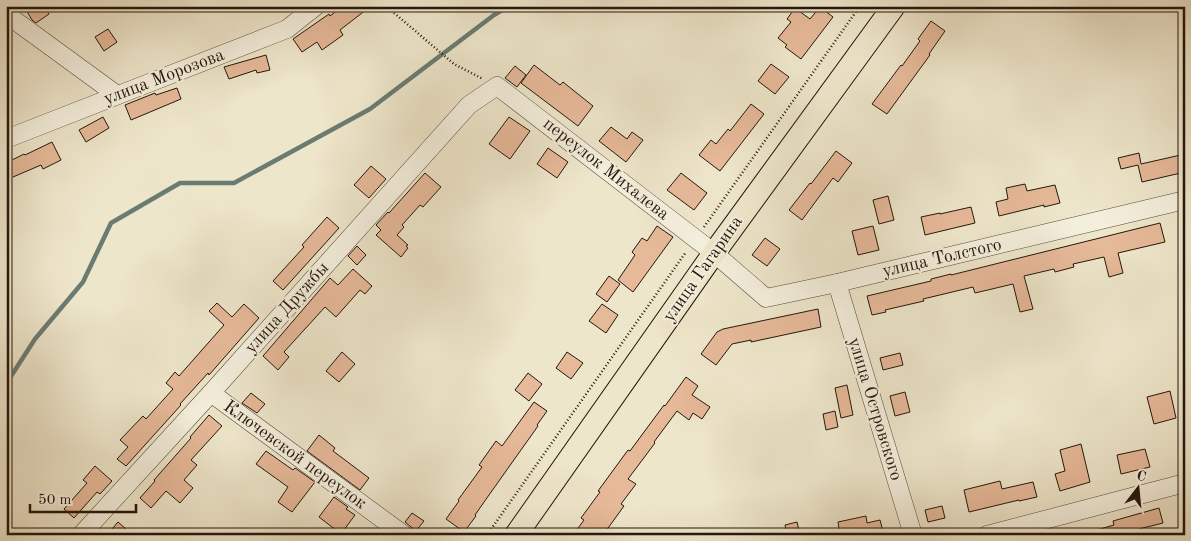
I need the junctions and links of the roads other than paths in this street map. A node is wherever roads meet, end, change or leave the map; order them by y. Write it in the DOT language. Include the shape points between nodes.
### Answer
graph roads {
  1 [pos="13,6"];
  2 [pos="316,6"];
  3 [pos="894,6"];
  4 [pos="6,13"];
  5 [pos="497,86"];
  6 [pos="118,95"];
  7 [pos="6,138"];
  8 [pos="1185,200"];
  9 [pos="714,253"];
  10 [pos="837,283"];
  11 [pos="211,393"];
  12 [pos="1185,483"];
  13 [pos="81,535"];
  14 [pos="404,535"];
  15 [pos="516,535"];
  16 [pos="913,535"];
  17 [pos="987,535"];
  1 -- 4 [label="street"];
  2 -- 6 [label="street, улица Морозова" via="287,29"];
  3 -- 9 [label="main road, улица Гагарина"];
  4 -- 6 [label="street"];
  5 -- 9 [label="street, переулок Михалева"];
  5 -- 11 [label="street, улица Дружбы" via="469,105"];
  6 -- 7 [label="street, улица Морозова"];
  8 -- 10 [label="street, улица Толстого"];
  9 -- 10 [label="street, улица Толстого" via="766,298"];
  9 -- 15 [label="main road, улица Гагарина"];
  10 -- 16 [label="street, улица Островского"];
  11 -- 13 [label="street, улица Дружбы"];
  11 -- 14 [label="street, Ключевской переулок"];
  12 -- 17 [label="street"];
}
